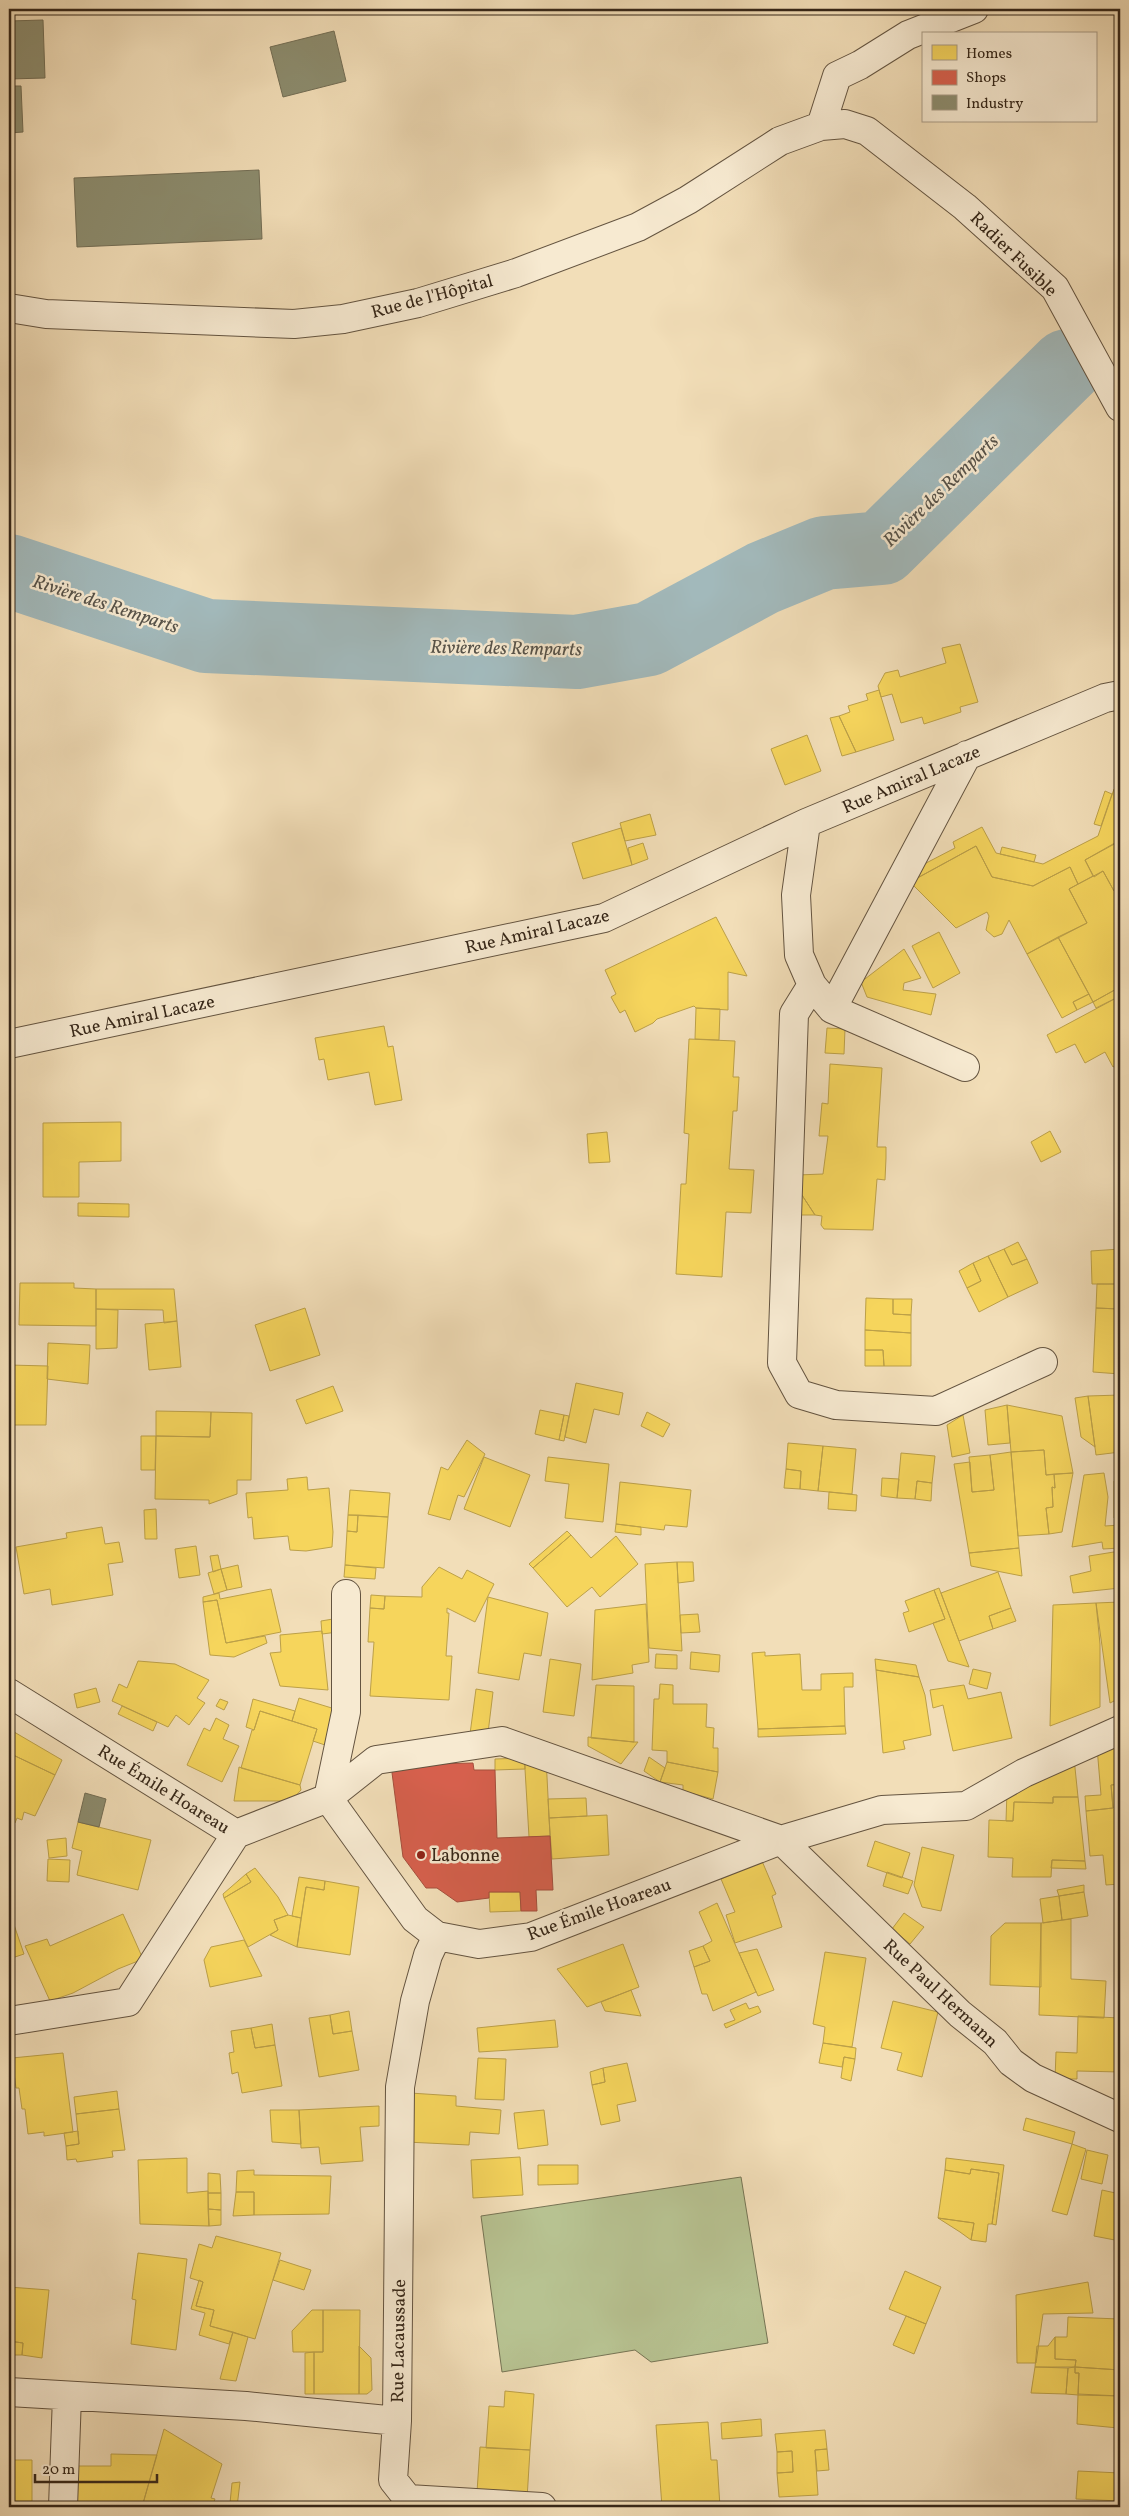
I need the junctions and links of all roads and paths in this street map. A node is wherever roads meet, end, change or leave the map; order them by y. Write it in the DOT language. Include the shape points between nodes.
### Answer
graph roads {
  1 [pos="974,9"];
  2 [pos="821,126"];
  3 [pos="9,308"];
  4 [pos="1120,407"];
  5 [pos="1120,695"];
  6 [pos="967,755"];
  7 [pos="806,823"];
  8 [pos="812,985"];
  9 [pos="832,1009"];
  10 [pos="9,1044"];
  11 [pos="965,1067"];
  12 [pos="1043,1362"];
  13 [pos="346,1594"];
  14 [pos="9,1693"];
  15 [pos="1120,1730"];
  16 [pos="328,1798"];
  17 [pos="236,1834"];
  18 [pos="781,1840"];
  19 [pos="437,1936"];
  20 [pos="9,2021"];
  21 [pos="1120,2118"];
  22 [pos="9,2392"];
  23 [pos="67,2396"];
  24 [pos="397,2421"];
  25 [pos="63,2507"];
  26 [pos="542,2507"];
  1 -- 2 [label="street" via="908,35 836,76"];
  2 -- 3 [label="street, Rue de l'Hôpital" via="780,141 688,200 638,227 516,273 418,303 343,319 294,324 46,314"];
  2 -- 4 [label="street, Radier Fusible" via="845,124 867,131 965,207 1054,288"];
  5 -- 6 [label="street, Rue Amiral Lacaze" via="1105,698"];
  6 -- 7 [label="street, Rue Amiral Lacaze"];
  6 -- 9 [label="street"];
  7 -- 8 [label="street" via="796,895 799,955"];
  7 -- 10 [label="street, Rue Amiral Lacaze" via="604,918"];
  8 -- 9 [label="street"];
  8 -- 12 [label="street" via="794,1014 782,1363 799,1394 836,1405 936,1411"];
  9 -- 11 [label="street"];
  13 -- 16 [label="street" via="346,1712"];
  14 -- 17 [label="street, Rue Émile Hoareau"];
  15 -- 18 [label="street, Rue Émile Hoareau" via="1024,1773 966,1806 882,1810"];
  16 -- 17 [label="street, Rue Émile Hoareau"];
  16 -- 18 [label="street, Rue Émile Hoareau" via="376,1760 502,1741"];
  16 -- 19 [label="street, Rue Émile Hoareau" via="415,1919"];
  17 -- 20 [label="street" via="128,2002"];
  18 -- 19 [label="street, Rue Émile Hoareau" via="531,1937 479,1944"];
  18 -- 21 [label="street, Rue Paul Hermann" via="953,2008 995,2042 1011,2062 1033,2078"];
  19 -- 24 [label="street, Rue Lacaussade" via="428,1955 415,2002 400,2087"];
  22 -- 23 [label="street, Rue Lacaussade"];
  23 -- 24 [label="street, Rue Lacaussade" via="246,2406"];
  23 -- 25 [label="street"];
  24 -- 26 [label="street" via="393,2480 408,2500"];
}
